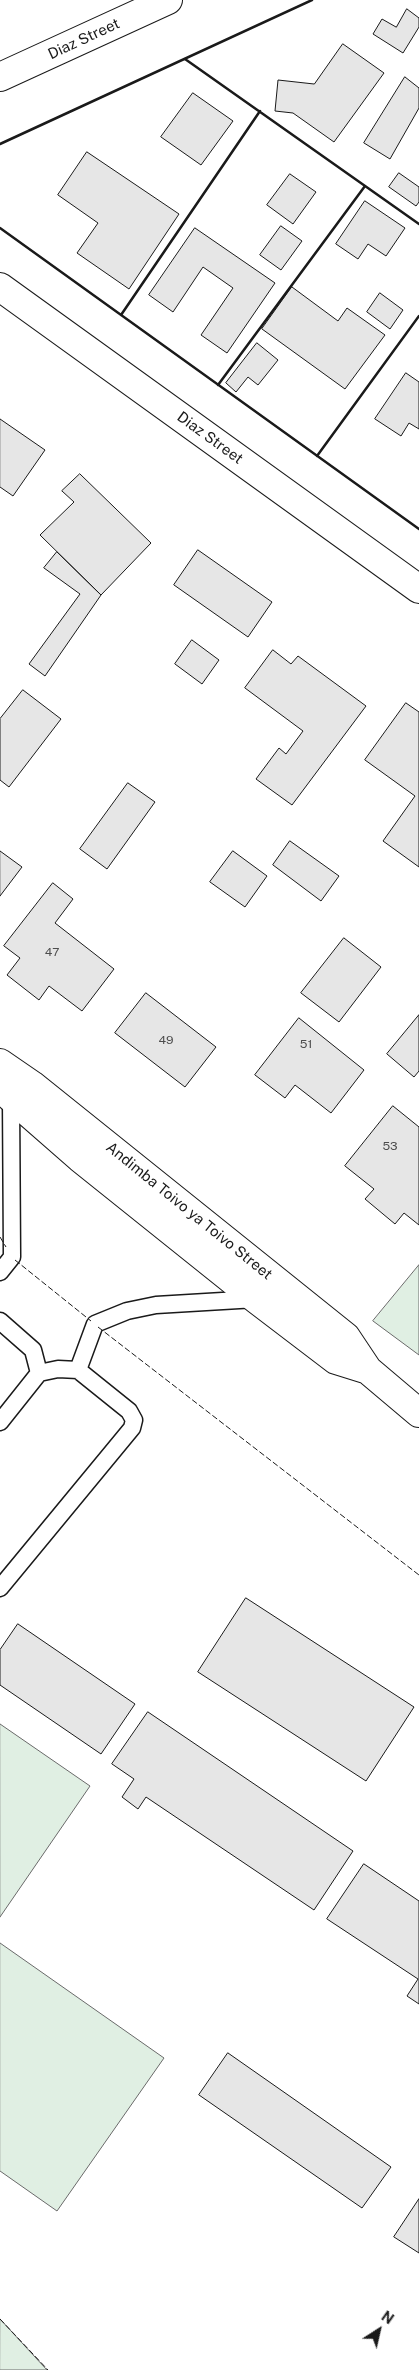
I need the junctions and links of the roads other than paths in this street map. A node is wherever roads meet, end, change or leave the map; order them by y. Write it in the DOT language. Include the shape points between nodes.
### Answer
graph roads {
  1 [pos="168,0"];
  2 [pos="0,77"];
  3 [pos="0,287"];
  4 [pos="419,589"];
  5 [pos="0,1063"];
  6 [pos="6,1093"];
  7 [pos="0,1272"];
  8 [pos="256,1299"];
  9 [pos="0,1320"];
  10 [pos="78,1370"];
  11 [pos="368,1370"];
  12 [pos="39,1373"];
  13 [pos="419,1412"];
  14 [pos="0,1422"];
  15 [pos="0,1588"];
  1 -- 2 [label="street, Diaz Street"];
  3 -- 4 [label="street, Diaz Street"];
  5 -- 11 [label="street, Andimba Toivo ya Toivo Street" via="40,1091 346,1337"];
  6 -- 7 [label="lane" via="12,1258"];
  6 -- 8 [label="street, Andimba Toivo ya Toivo Street" via="80,1158"];
  8 -- 10 [label="lane" via="156,1305 127,1311 95,1324"];
  8 -- 11 [label="street, Andimba Toivo ya Toivo Street" via="336,1360"];
  9 -- 12 [label="lane" via="33,1350"];
  10 -- 12 [label="lane" via="58,1369"];
  10 -- 15 [label="lane" via="129,1411 134,1420 132,1428"];
  11 -- 13 [label="street, Andimba Toivo ya Toivo Street"];
  12 -- 14 [label="lane"];
}
